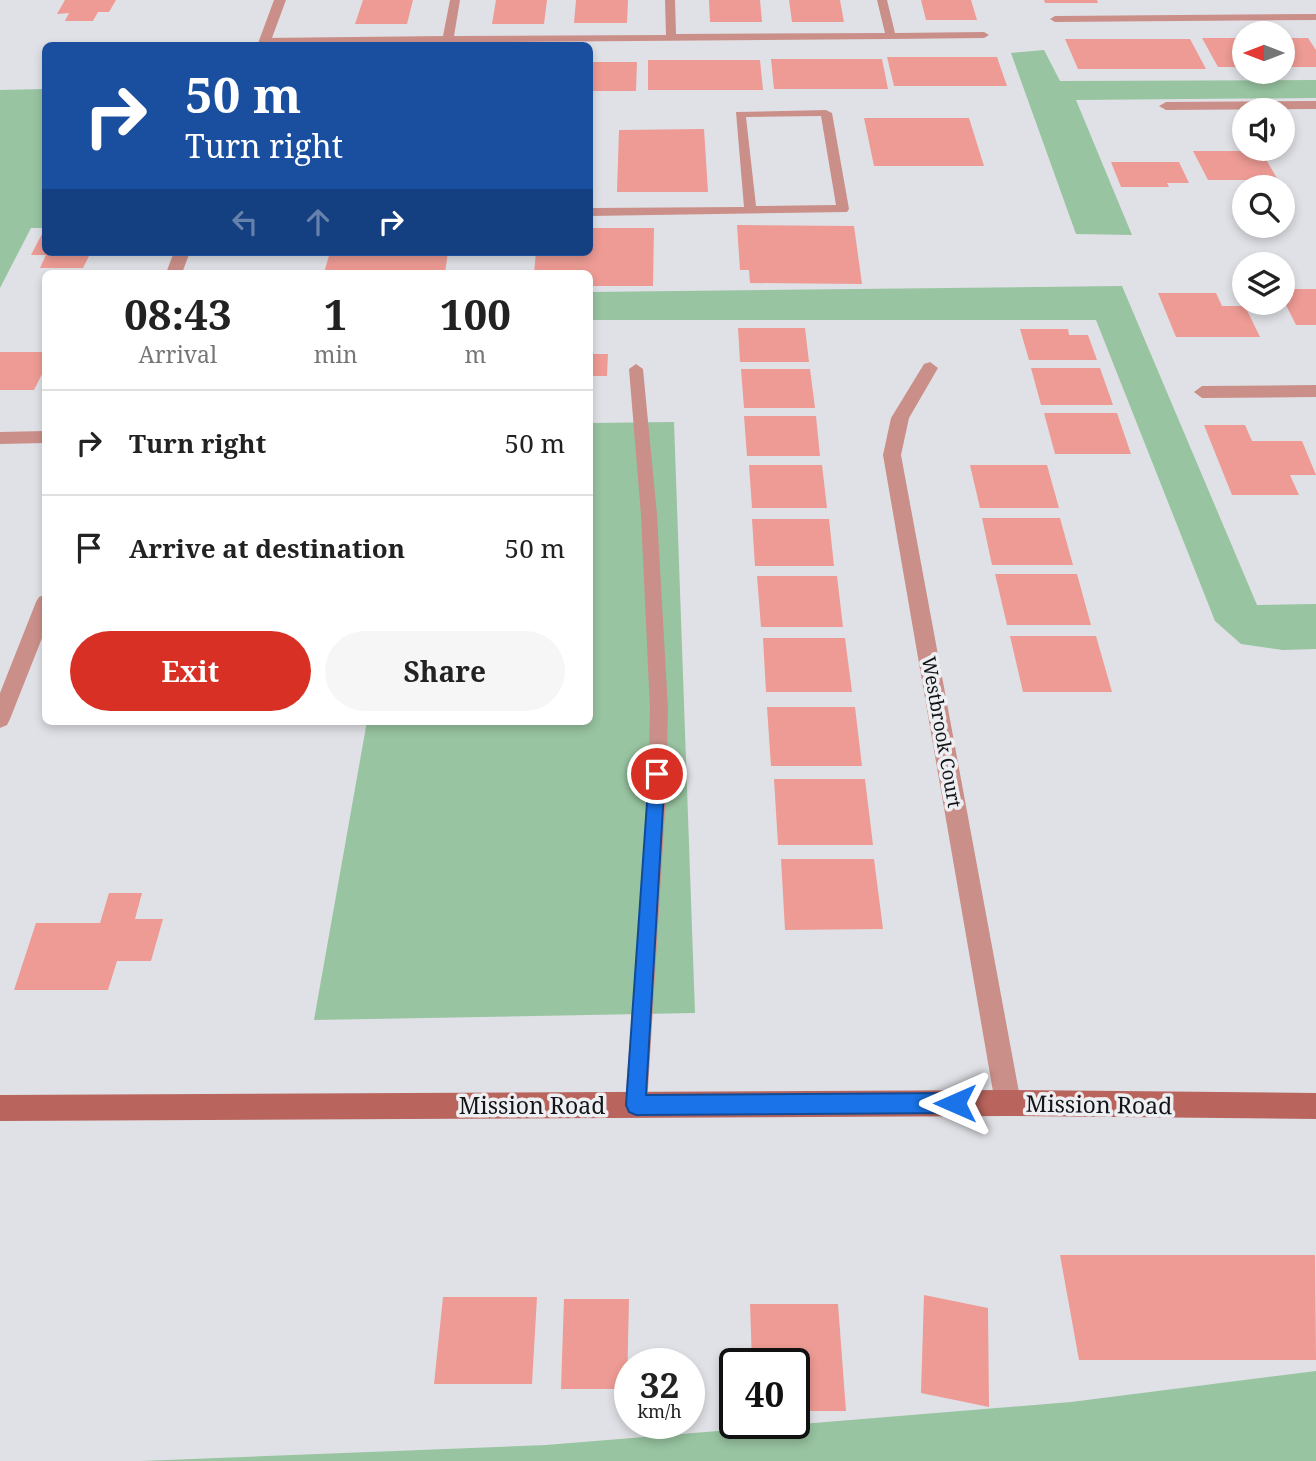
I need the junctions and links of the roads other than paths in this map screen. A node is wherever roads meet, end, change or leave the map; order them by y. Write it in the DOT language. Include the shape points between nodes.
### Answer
graph roads {
  1 [pos="280,0"];
  2 [pos="455,0"];
  3 [pos="670,0"];
  4 [pos="882,0"];
  5 [pos="1316,17"];
  6 [pos="1055,19"];
  7 [pos="984,35"];
  8 [pos="891,36"];
  9 [pos="671,37"];
  10 [pos="448,39"];
  11 [pos="263,42"];
  12 [pos="309,42"];
  13 [pos="1316,105"];
  14 [pos="1166,106"];
  15 [pos="750,210"];
  16 [pos="593,212"];
  17 [pos="930,368"];
  18 [pos="636,369"];
  19 [pos="1316,391"];
  20 [pos="1202,392"];
  21 [pos="42,437"];
  22 [pos="0,438"];
  23 [pos="42,612"];
  24 [pos="0,719"];
  25 [pos="1008,1103"];
  26 [pos="636,1105"];
  27 [pos="1316,1106"];
  28 [pos="0,1108"];
  1 -- 11 [label="street"];
  2 -- 10 [label="lane"];
  3 -- 9 [label="lane"];
  4 -- 8 [label="lane"];
  5 -- 6 [label="lane" via="1144,13"];
  7 -- 8 [label="lane"];
  8 -- 9 [label="lane"];
  9 -- 10 [label="lane"];
  10 -- 12 [label="lane"];
  13 -- 14 [label="street"];
  15 -- 15 [label="lane" via="740,114 826,113 843,209"];
  15 -- 16 [label="lane"];
  17 -- 25 [label="street, Westbrook Court" via="900,418 892,455"];
  18 -- 26 [label="lane" via="659,709"];
  19 -- 20 [label="street"];
  21 -- 22 [label="street"];
  23 -- 24 [label="street"];
  25 -- 26 [label="street, Mission Road"];
  25 -- 27 [label="street, Mission Road"];
  26 -- 28 [label="street, Mission Road"];
}
